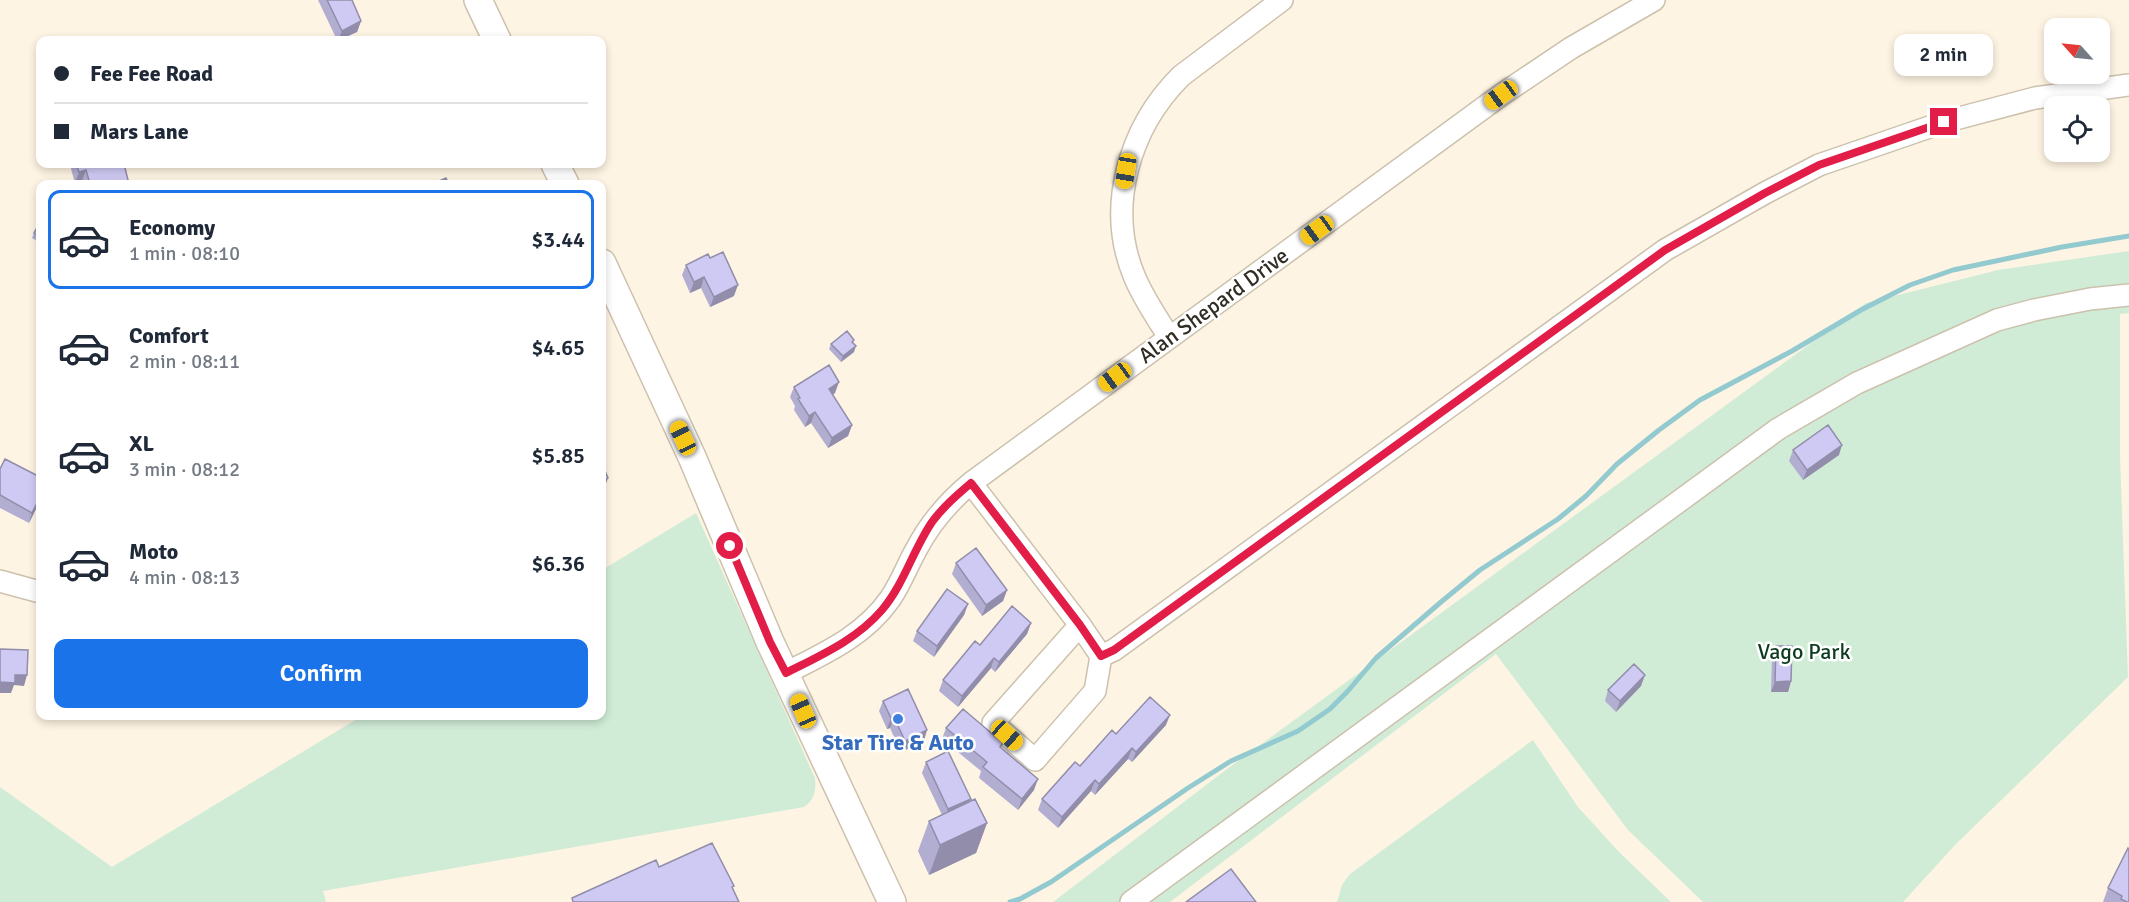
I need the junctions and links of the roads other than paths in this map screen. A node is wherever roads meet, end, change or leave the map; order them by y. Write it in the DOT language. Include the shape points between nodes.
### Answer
graph roads {
  1 [pos="478,0"];
  2 [pos="1282,0"];
  3 [pos="1654,0"];
  4 [pos="495,36"];
  5 [pos="2129,85"];
  6 [pos="2129,296"];
  7 [pos="609,297"];
  8 [pos="1169,337"];
  9 [pos="971,483"];
  10 [pos="0,581"];
  11 [pos="36,591"];
  12 [pos="1080,625"];
  13 [pos="1101,656"];
  14 [pos="786,673"];
  15 [pos="891,898"];
  16 [pos="1131,902"];
  1 -- 4 [label="street"];
  2 -- 8 [label="street" via="1180,76 1154,107 1134,147 1122,195 1124,237 1138,286"];
  3 -- 8 [label="street, Alan Shepard Drive" via="1571,48 1501,95"];
  5 -- 13 [label="street" via="2035,98 1944,122 1827,162 1765,193 1665,250"];
  6 -- 16 [label="street" via="2090,299 1997,320 1857,383 1778,429"];
  7 -- 14 [label="street" via="692,457"];
  8 -- 9 [label="street, Alan Shepard Drive"];
  9 -- 12 [label="street"];
  9 -- 14 [label="street, Alan Shepard Drive" via="932,521 890,599 870,622 842,644"];
  10 -- 11 [label="street"];
  12 -- 13 [label="street"];
  12 -- 13 [label="street" via="993,723 1035,760 1095,691"];
  14 -- 15 [label="street"];
}
